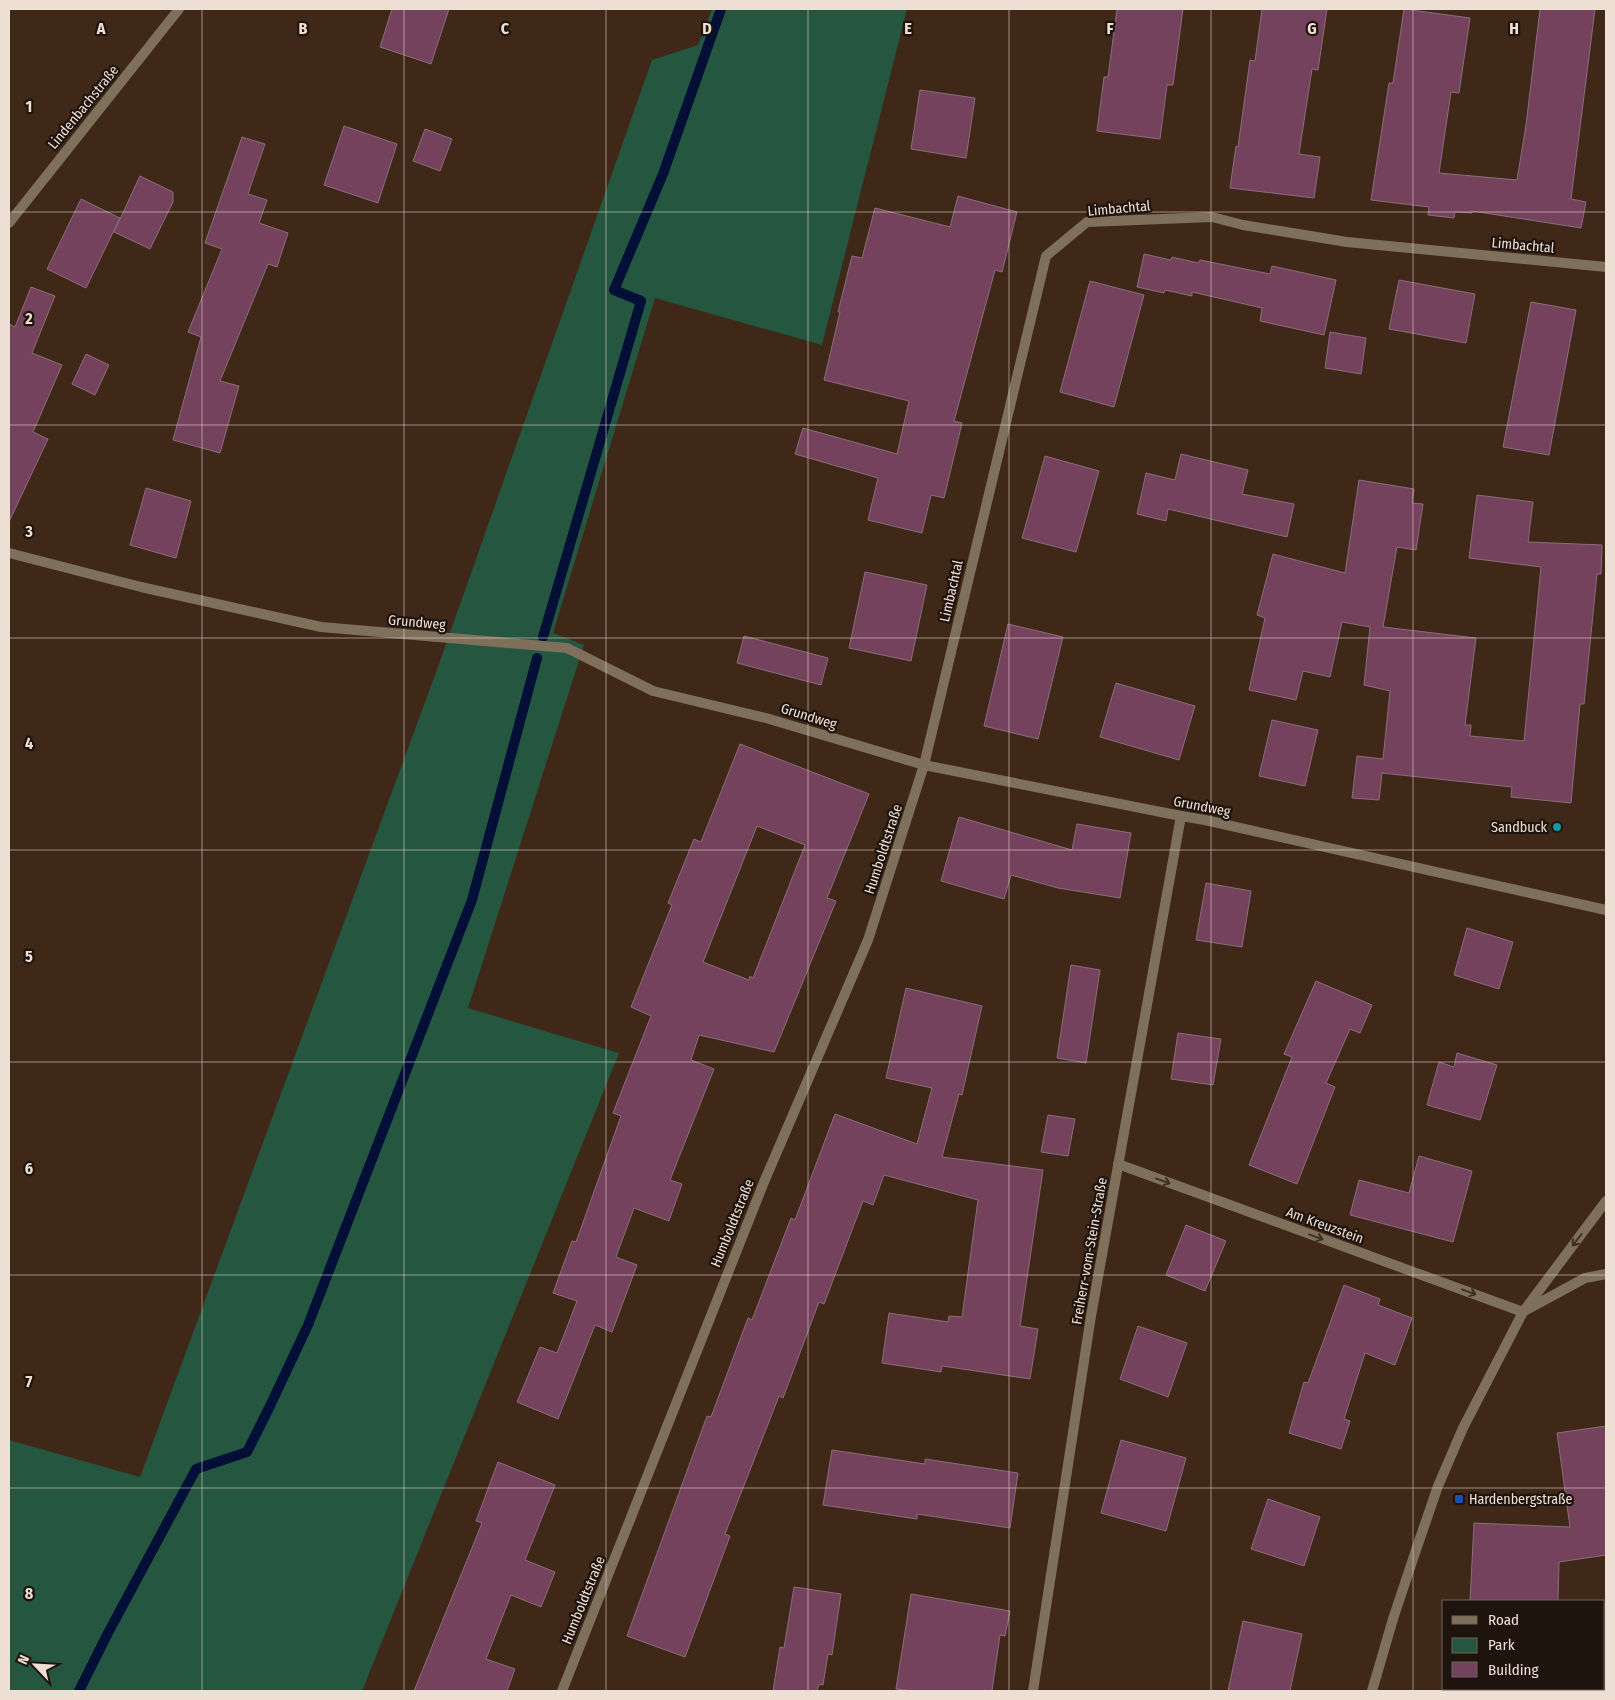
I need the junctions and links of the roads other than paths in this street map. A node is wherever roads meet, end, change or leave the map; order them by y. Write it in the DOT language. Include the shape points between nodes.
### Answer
graph roads {
  1 [pos="179,9"];
  2 [pos="9,223"];
  3 [pos="1606,267"];
  4 [pos="9,553"];
  5 [pos="924,765"];
  6 [pos="1181,816"];
  7 [pos="1606,910"];
  8 [pos="1118,1164"];
  9 [pos="1606,1201"];
  10 [pos="1606,1274"];
  11 [pos="1523,1312"];
  12 [pos="562,1691"];
  13 [pos="1033,1691"];
  14 [pos="1372,1691"];
  1 -- 2 [label="street, Lindenbachstraße"];
  3 -- 5 [label="street, Limbachtal" via="1347,242 1212,217 1087,222 1046,256"];
  4 -- 5 [label="street, Grundweg" via="141,587 321,627 567,648 654,691 766,718"];
  5 -- 6 [label="street, Grundweg"];
  5 -- 12 [label="street, Humboldtstraße" via="868,940 764,1182"];
  6 -- 7 [label="street, Grundweg"];
  6 -- 8 [label="street, Freiherr-vom-Stein-Straße"];
  8 -- 11 [label="street, Am Kreuzstein, one-way"];
  8 -- 13 [label="street, Freiherr-vom-Stein-Straße"];
  9 -- 11 [label="street, one-way"];
  10 -- 11 [label="street" via="1585,1278"];
  11 -- 14 [label="street" via="1463,1428 1438,1486"];
}
